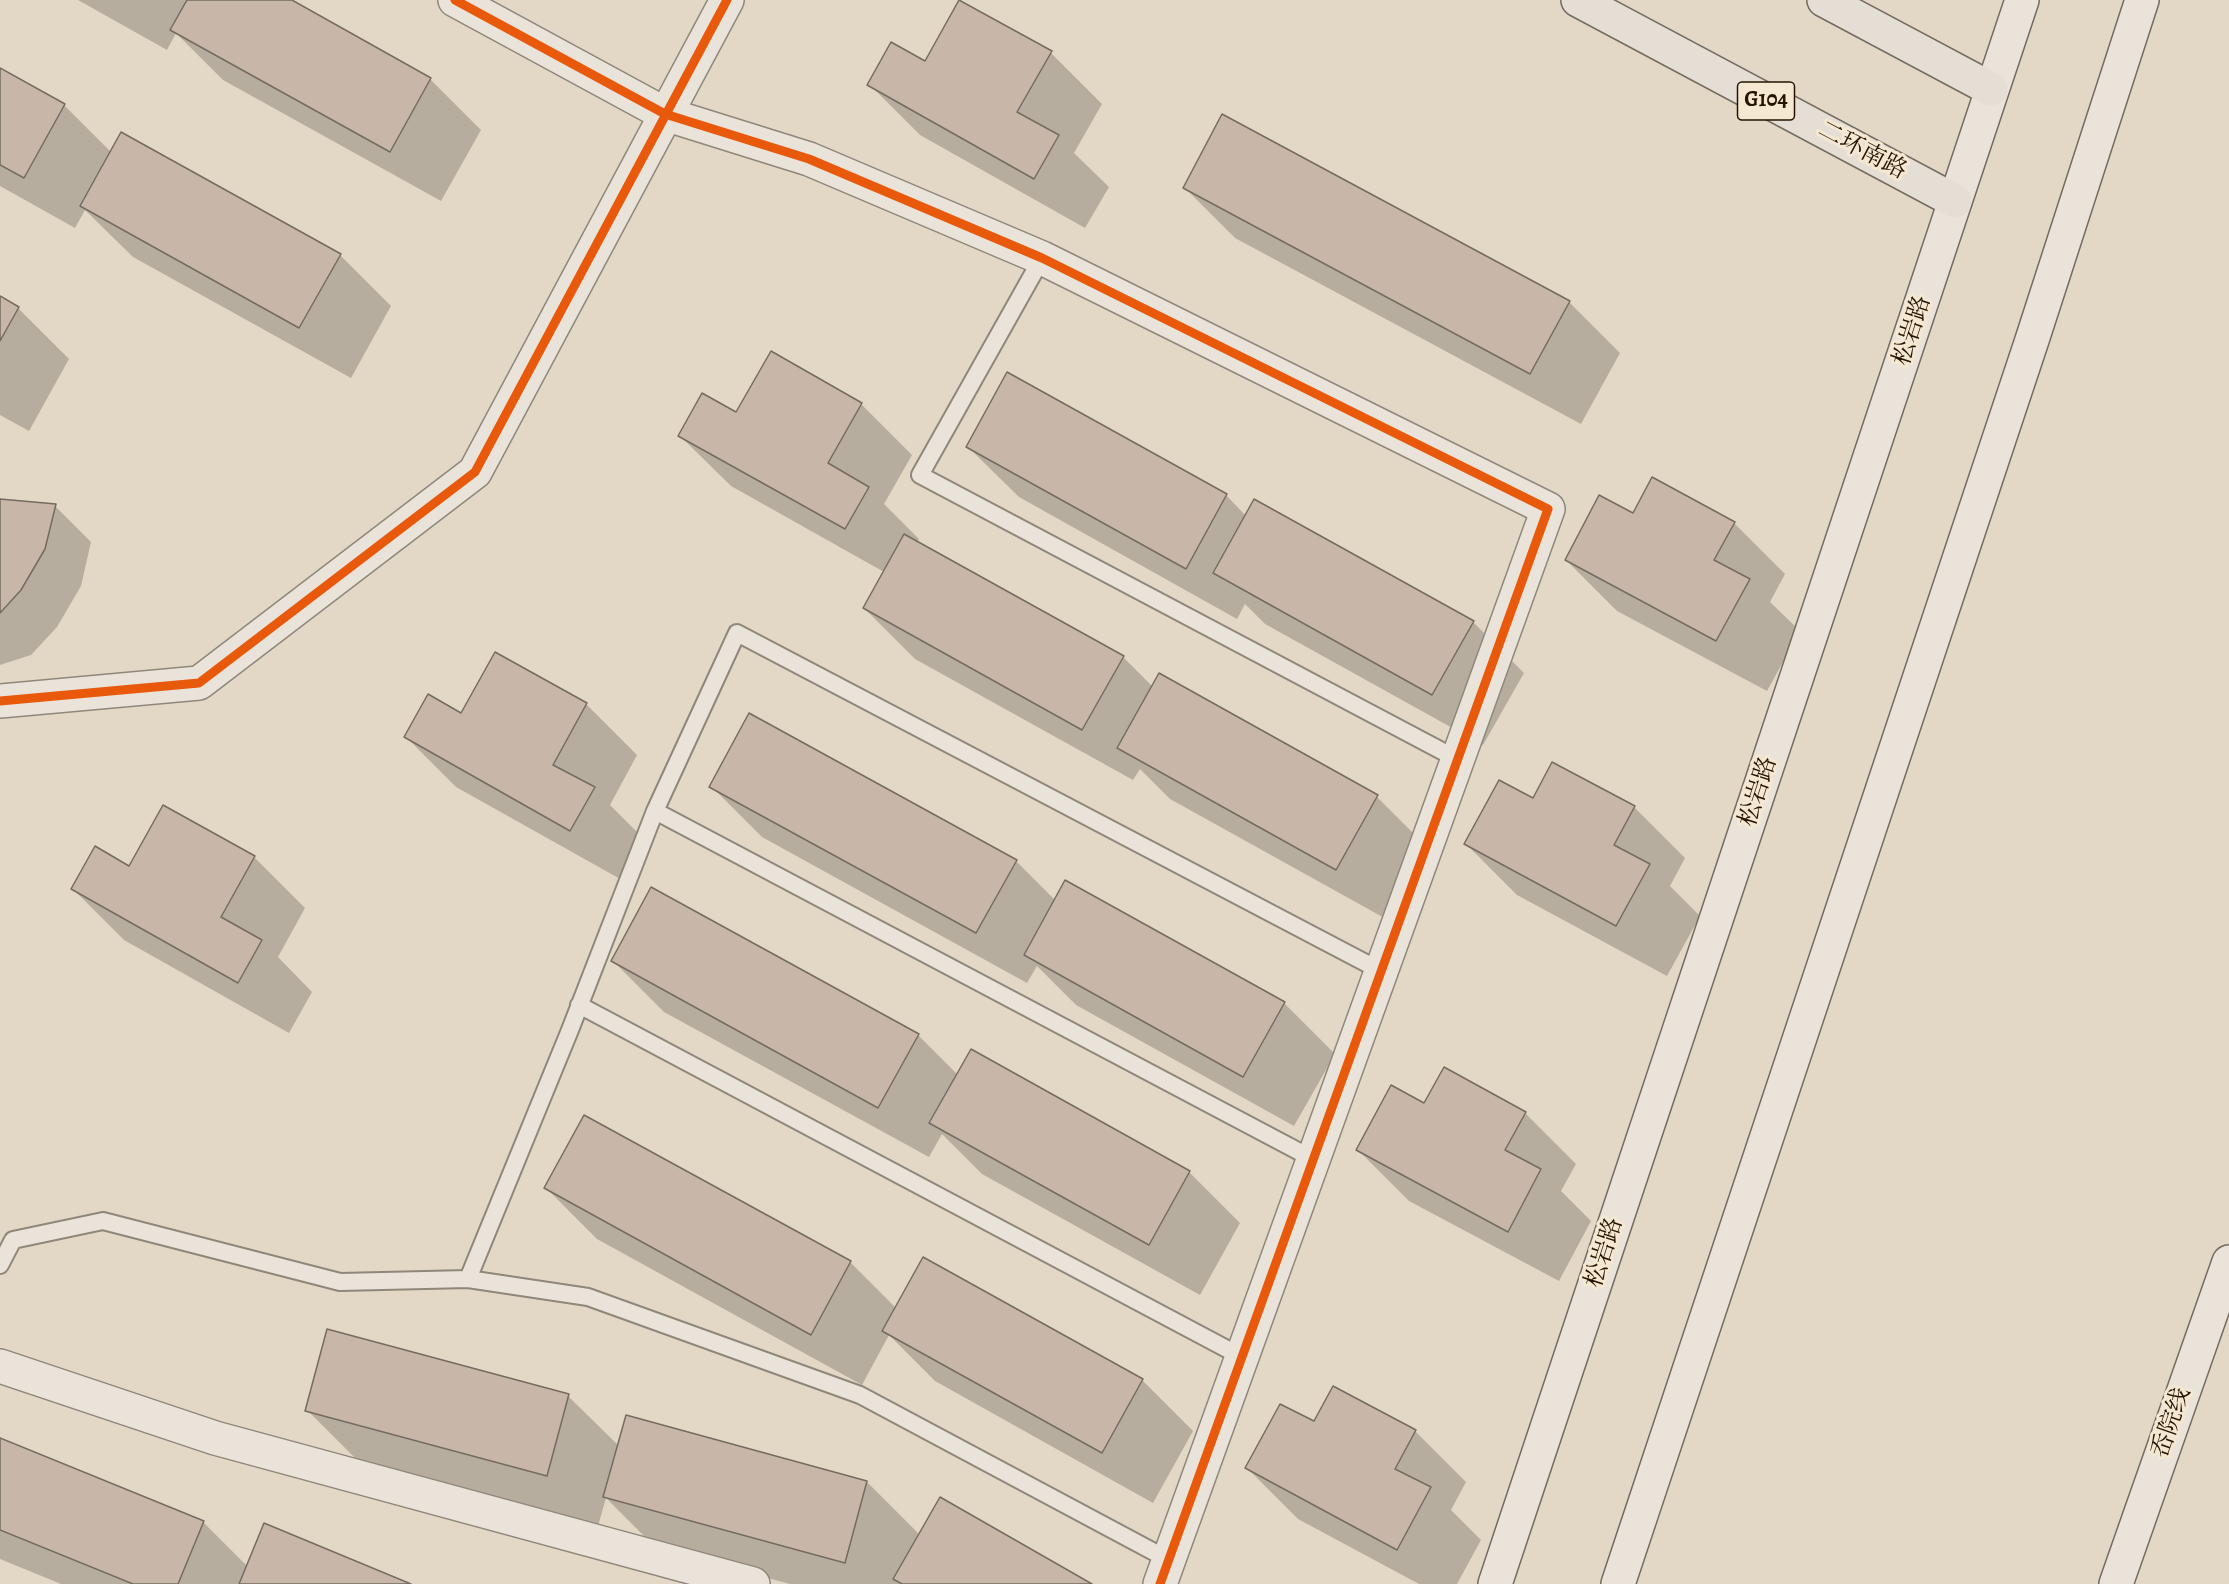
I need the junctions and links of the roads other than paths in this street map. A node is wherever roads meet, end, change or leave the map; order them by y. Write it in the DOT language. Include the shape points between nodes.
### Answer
graph roads {
  1 [pos="456,0"];
  2 [pos="727,0"];
  3 [pos="1578,0"];
  4 [pos="1824,0"];
  5 [pos="2022,0"];
  6 [pos="2142,0"];
  7 [pos="1991,89"];
  8 [pos="665,114"];
  9 [pos="1955,201"];
  10 [pos="1042,258"];
  11 [pos="0,701"];
  12 [pos="1457,759"];
  13 [pos="655,811"];
  14 [pos="1381,971"];
  15 [pos="579,1005"];
  16 [pos="1313,1160"];
  17 [pos="2229,1262"];
  18 [pos="0,1265"];
  19 [pos="468,1279"];
  20 [pos="1242,1357"];
  21 [pos="0,1366"];
  22 [pos="1164,1572"];
  23 [pos="753,1584"];
  24 [pos="1495,1584"];
  25 [pos="1618,1584"];
  26 [pos="2116,1584"];
  1 -- 8 [label="street"];
  2 -- 8 [label="street"];
  3 -- 9 [label="main road, 二环南路 / G104"];
  4 -- 7 [label="main road"];
  5 -- 7 [label="street, 松岩路"];
  6 -- 25 [label="street"];
  7 -- 9 [label="street, 松岩路"];
  8 -- 10 [label="street" via="809,159"];
  8 -- 11 [label="street" via="475,472 199,683"];
  9 -- 24 [label="street, 松岩路"];
  10 -- 12 [label="street" via="1548,510"];
  10 -- 12 [label="lane" via="920,475"];
  12 -- 14 [label="street"];
  13 -- 14 [label="lane" via="737,633"];
  13 -- 15 [label="lane"];
  13 -- 16 [label="lane"];
  14 -- 16 [label="street"];
  15 -- 19 [label="lane"];
  15 -- 20 [label="lane"];
  16 -- 20 [label="street"];
  17 -- 26 [label="street, 岙院线"];
  18 -- 19 [label="lane" via="13,1240 103,1221 340,1282"];
  19 -- 22 [label="lane" via="588,1297 860,1395"];
  20 -- 22 [label="street"];
  21 -- 23 [label="street" via="215,1438"];
}
